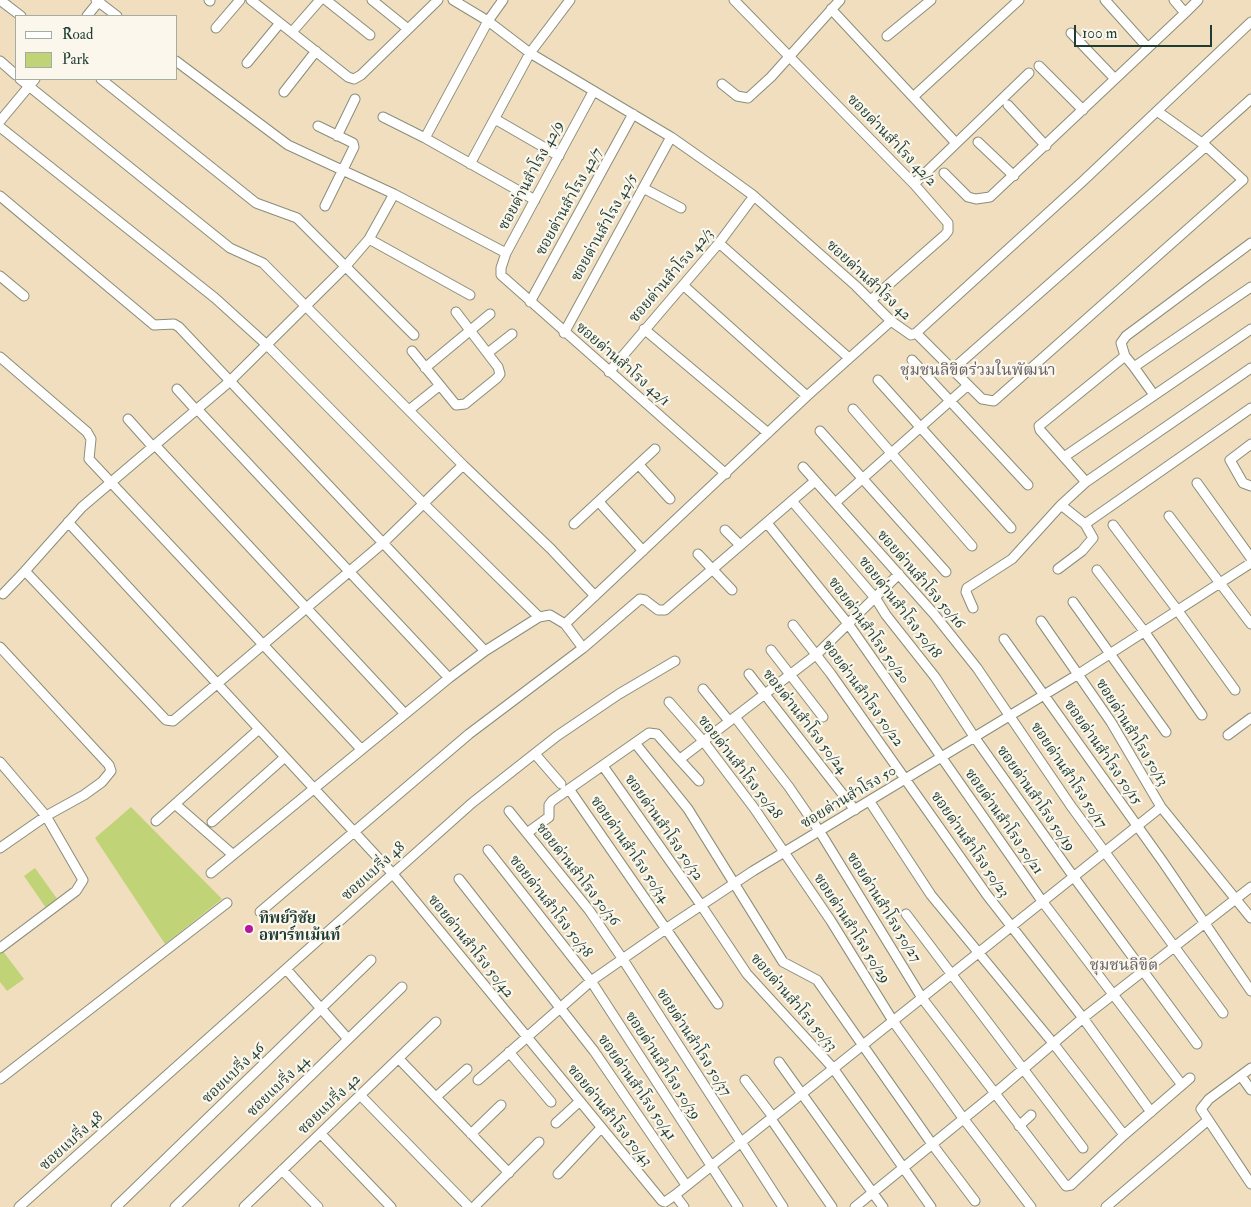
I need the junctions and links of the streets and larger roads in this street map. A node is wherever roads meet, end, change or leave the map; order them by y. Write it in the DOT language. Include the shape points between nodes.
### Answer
graph roads {
  1 [pos="0,0"];
  2 [pos="240,0"];
  3 [pos="251,0"];
  4 [pos="320,0"];
  5 [pos="326,0"];
  6 [pos="372,0"];
  7 [pos="438,0"];
  8 [pos="452,0"];
  9 [pos="503,0"];
  10 [pos="570,0"];
  11 [pos="734,0"];
  12 [pos="840,0"];
  13 [pos="931,0"];
  14 [pos="1019,0"];
  15 [pos="1105,0"];
  16 [pos="1174,0"];
  17 [pos="1198,0"];
  18 [pos="98,1"];
  19 [pos="1008,3"];
  20 [pos="831,9"];
  21 [pos="1185,13"];
  22 [pos="20,15"];
  23 [pos="87,15"];
  24 [pos="116,15"];
  25 [pos="488,21"];
  26 [pos="1251,22"];
  27 [pos="280,23"];
  28 [pos="216,28"];
  29 [pos="408,29"];
  30 [pos="292,32"];
  31 [pos="1071,33"];
  32 [pos="370,35"];
  33 [pos="887,36"];
  34 [pos="1148,48"];
  35 [pos="316,51"];
  36 [pos="530,52"];
  37 [pos="789,56"];
  38 [pos="0,61"];
  39 [pos="178,62"];
  40 [pos="247,63"];
  41 [pos="1039,66"];
  42 [pos="15,74"];
  43 [pos="1029,74"];
  44 [pos="1115,79"];
  45 [pos="102,80"];
  46 [pos="32,82"];
  47 [pos="722,84"];
  48 [pos="284,92"];
  49 [pos="593,92"];
  50 [pos="913,97"];
  51 [pos="354,99"];
  52 [pos="1251,99"];
  53 [pos="1008,105"];
  54 [pos="1083,110"];
  55 [pos="1157,111"];
  56 [pos="633,114"];
  57 [pos="383,117"];
  58 [pos="495,119"];
  59 [pos="0,121"];
  60 [pos="318,126"];
  61 [pos="0,127"];
  62 [pos="338,136"];
  63 [pos="671,137"];
  64 [pos="425,138"];
  65 [pos="978,142"];
  66 [pos="956,143"];
  67 [pos="1204,144"];
  68 [pos="1046,146"];
  69 [pos="559,156"];
  70 [pos="470,164"];
  71 [pos="344,170"];
  72 [pos="944,173"];
  73 [pos="1014,176"];
  74 [pos="914,184"];
  75 [pos="643,188"];
  76 [pos="394,194"];
  77 [pos="0,196"];
  78 [pos="754,196"];
  79 [pos="535,200"];
  80 [pos="325,206"];
  81 [pos="681,208"];
  82 [pos="369,239"];
  83 [pos="1251,242"];
  84 [pos="719,243"];
  85 [pos="506,253"];
  86 [pos="345,267"];
  87 [pos="501,275"];
  88 [pos="0,276"];
  89 [pos="683,285"];
  90 [pos="1251,287"];
  91 [pos="470,295"];
  92 [pos="24,296"];
  93 [pos="871,300"];
  94 [pos="530,302"];
  95 [pos="305,306"];
  96 [pos="456,312"];
  97 [pos="490,314"];
  98 [pos="891,321"];
  99 [pos="644,329"];
  100 [pos="1251,329"];
  101 [pos="470,331"];
  102 [pos="564,333"];
  103 [pos="916,333"];
  104 [pos="512,334"];
  105 [pos="414,335"];
  106 [pos="268,346"];
  107 [pos="412,351"];
  108 [pos="489,352"];
  109 [pos="1125,356"];
  110 [pos="0,357"];
  111 [pos="849,358"];
  112 [pos="912,360"];
  113 [pos="425,368"];
  114 [pos="1134,368"];
  115 [pos="1251,368"];
  116 [pos="952,370"];
  117 [pos="609,372"];
  118 [pos="878,380"];
  119 [pos="230,382"];
  120 [pos="439,386"];
  121 [pos="967,386"];
  122 [pos="177,389"];
  123 [pos="808,396"];
  124 [pos="1154,396"];
  125 [pos="949,401"];
  126 [pos="1251,408"];
  127 [pos="853,409"];
  128 [pos="197,410"];
  129 [pos="409,410"];
  130 [pos="128,419"];
  131 [pos="920,427"];
  132 [pos="820,431"];
  133 [pos="768,433"];
  134 [pos="1251,444"];
  135 [pos="154,446"];
  136 [pos="654,449"];
  137 [pos="892,453"];
  138 [pos="1064,457"];
  139 [pos="463,465"];
  140 [pos="639,465"];
  141 [pos="802,467"];
  142 [pos="726,474"];
  143 [pos="863,478"];
  144 [pos="815,480"];
  145 [pos="110,481"];
  146 [pos="1086,482"];
  147 [pos="1197,483"];
  148 [pos="1028,485"];
  149 [pos="1251,486"];
  150 [pos="670,499"];
  151 [pos="792,501"];
  152 [pos="598,502"];
  153 [pos="835,503"];
  154 [pos="424,504"];
  155 [pos="1061,505"];
  156 [pos="1169,516"];
  157 [pos="68,522"];
  158 [pos="574,524"];
  159 [pos="767,524"];
  160 [pos="1085,524"];
  161 [pos="1113,525"];
  162 [pos="1012,528"];
  163 [pos="726,530"];
  164 [pos="383,543"];
  165 [pos="740,545"];
  166 [pos="972,546"];
  167 [pos="643,551"];
  168 [pos="698,554"];
  169 [pos="1251,558"];
  170 [pos="1251,564"];
  171 [pos="712,568"];
  172 [pos="1058,569"];
  173 [pos="1097,570"];
  174 [pos="350,571"];
  175 [pos="25,572"];
  176 [pos="946,572"];
  177 [pos="899,574"];
  178 [pos="1222,583"];
  179 [pos="732,590"];
  180 [pos="3,594"];
  181 [pos="595,596"];
  182 [pos="876,599"];
  183 [pos="1072,602"];
  184 [pos="307,608"];
  185 [pos="973,608"];
  186 [pos="1178,610"];
  187 [pos="539,617"];
  188 [pos="1041,621"];
  189 [pos="565,624"];
  190 [pos="1251,624"];
  191 [pos="793,625"];
  192 [pos="849,625"];
  193 [pos="1144,631"];
  194 [pos="1004,639"];
  195 [pos="264,645"];
  196 [pos="0,647"];
  197 [pos="584,648"];
  198 [pos="770,650"];
  199 [pos="485,651"];
  200 [pos="817,654"];
  201 [pos="1109,654"];
  202 [pos="675,661"];
  203 [pos="749,674"];
  204 [pos="791,675"];
  205 [pos="1077,675"];
  206 [pos="449,678"];
  207 [pos="218,684"];
  208 [pos="703,689"];
  209 [pos="1235,690"];
  210 [pos="766,694"];
  211 [pos="1044,695"];
  212 [pos="668,702"];
  213 [pos="405,714"];
  214 [pos="1202,715"];
  215 [pos="1010,716"];
  216 [pos="823,717"];
  217 [pos="1251,718"];
  218 [pos="732,719"];
  219 [pos="260,729"];
  220 [pos="1166,732"];
  221 [pos="1228,735"];
  222 [pos="975,738"];
  223 [pos="704,742"];
  224 [pos="634,743"];
  225 [pos="361,748"];
  226 [pos="535,754"];
  227 [pos="285,757"];
  228 [pos="680,758"];
  229 [pos="941,759"];
  230 [pos="0,762"];
  231 [pos="602,766"];
  232 [pos="906,780"];
  233 [pos="699,781"];
  234 [pos="560,784"];
  235 [pos="313,788"];
  236 [pos="569,789"];
  237 [pos="870,802"];
  238 [pos="175,804"];
  239 [pos="1161,806"];
  240 [pos="855,810"];
  241 [pos="509,811"];
  242 [pos="46,816"];
  243 [pos="156,822"];
  244 [pos="212,822"];
  245 [pos="1137,827"];
  246 [pos="355,830"];
  247 [pos="820,832"];
  248 [pos="527,833"];
  249 [pos="0,848"];
  250 [pos="488,850"];
  251 [pos="1104,852"];
  252 [pos="786,853"];
  253 [pos="232,854"];
  254 [pos="211,873"];
  255 [pos="393,874"];
  256 [pos="1073,876"];
  257 [pos="459,879"];
  258 [pos="734,884"];
  259 [pos="1251,887"];
  260 [pos="1235,898"];
  261 [pos="1042,901"];
  262 [pos="227,903"];
  263 [pos="701,906"];
  264 [pos="260,912"];
  265 [pos="906,914"];
  266 [pos="1251,918"];
  267 [pos="1203,923"];
  268 [pos="1011,926"];
  269 [pos="667,928"];
  270 [pos="1172,947"];
  271 [pos="0,948"];
  272 [pos="979,952"];
  273 [pos="622,958"];
  274 [pos="371,960"];
  275 [pos="286,969"];
  276 [pos="1142,970"];
  277 [pos="951,974"];
  278 [pos="591,982"];
  279 [pos="402,987"];
  280 [pos="1251,991"];
  281 [pos="1113,994"];
  282 [pos="922,998"];
  283 [pos="718,1004"];
  284 [pos="560,1008"];
  285 [pos="321,1009"];
  286 [pos="1222,1013"];
  287 [pos="1083,1018"];
  288 [pos="894,1021"];
  289 [pos="436,1022"];
  290 [pos="526,1037"];
  291 [pos="348,1039"];
  292 [pos="1053,1043"];
  293 [pos="1197,1044"];
  294 [pos="863,1045"];
  295 [pos="509,1052"];
  296 [pos="399,1059"];
  297 [pos="778,1062"];
  298 [pos="833,1068"];
  299 [pos="1023,1068"];
  300 [pos="1251,1068"];
  301 [pos="467,1069"];
  302 [pos="1241,1076"];
  303 [pos="1190,1078"];
  304 [pos="0,1079"];
  305 [pos="478,1080"];
  306 [pos="746,1080"];
  307 [pos="1182,1085"];
  308 [pos="1251,1090"];
  309 [pos="802,1094"];
  310 [pos="994,1094"];
  311 [pos="360,1095"];
  312 [pos="436,1097"];
  313 [pos="580,1101"];
  314 [pos="551,1102"];
  315 [pos="501,1105"];
  316 [pos="1151,1112"];
  317 [pos="1031,1116"];
  318 [pos="772,1118"];
  319 [pos="963,1118"];
  320 [pos="1207,1121"];
  321 [pos="556,1123"];
  322 [pos="1019,1126"];
  323 [pos="601,1128"];
  324 [pos="321,1134"];
  325 [pos="471,1134"];
  326 [pos="1124,1135"];
  327 [pos="540,1142"];
  328 [pos="740,1143"];
  329 [pos="932,1144"];
  330 [pos="1083,1148"];
  331 [pos="709,1166"];
  332 [pos="902,1169"];
  333 [pos="282,1170"];
  334 [pos="509,1173"];
  335 [pos="558,1174"];
  336 [pos="1251,1184"];
  337 [pos="686,1185"];
  338 [pos="872,1193"];
  339 [pos="675,1195"];
  340 [pos="975,1201"];
  341 [pos="19,1207"];
  342 [pos="116,1207"];
  343 [pos="175,1207"];
  344 [pos="244,1207"];
  345 [pos="318,1207"];
  346 [pos="391,1207"];
  347 [pos="469,1207"];
  348 [pos="474,1207"];
  349 [pos="684,1207"];
  350 [pos="738,1207"];
  351 [pos="782,1207"];
  352 [pos="832,1207"];
  353 [pos="855,1207"];
  354 [pos="883,1207"];
  355 [pos="931,1207"];
  356 [pos="1030,1207"];
  357 [pos="1106,1207"];
  1 -- 22 [label="street"];
  2 -- 28 [label="street"];
  3 -- 27 [label="street"];
  4 -- 30 [label="street"];
  5 -- 32 [label="street"];
  6 -- 29 [label="street"];
  7 -- 29 [label="street"];
  8 -- 25 [label="street, ซอยด่านสำโรง 42"];
  9 -- 25 [label="street"];
  10 -- 36 [label="street"];
  11 -- 37 [label="street, ซอยด่านสำโรง 42/2"];
  12 -- 20 [label="street"];
  13 -- 33 [label="street"];
  14 -- 19 [label="street"];
  15 -- 34 [label="street"];
  16 -- 21 [label="street"];
  17 -- 21 [label="street"];
  18 -- 23 [label="street"];
  18 -- 24 [label="street"];
  19 -- 50 [label="street"];
  20 -- 37 [label="street"];
  20 -- 50 [label="street"];
  21 -- 34 [label="street"];
  25 -- 36 [label="street, ซอยด่านสำโรง 42"];
  25 -- 64 [label="street"];
  26 -- 55 [label="street, ซอยด่านสำโรง 42"];
  27 -- 30 [label="street"];
  27 -- 40 [label="street"];
  29 -- 35 [label="street" via="358,78 348,77"];
  30 -- 35 [label="street"];
  31 -- 44 [label="street"];
  34 -- 44 [label="street"];
  35 -- 48 [label="street"];
  36 -- 49 [label="street, ซอยด่านสำโรง 42"];
  36 -- 58 [label="street"];
  37 -- 47 [label="street" via="748,98 737,96"];
  37 -- 74 [label="street, ซอยด่านสำโรง 42/2"];
  38 -- 42 [label="street"];
  39 -- 71 [label="street" via="288,145"];
  41 -- 54 [label="street"];
  43 -- 66 [label="street"];
  44 -- 54 [label="street"];
  45 -- 86 [label="street" via="256,203 297,218"];
  46 -- 59 [label="street"];
  46 -- 95 [label="street" via="230,248 263,263"];
  49 -- 56 [label="street, ซอยด่านสำโรง 42"];
  49 -- 69 [label="street, ซอยด่านสำโรง 42/9"];
  50 -- 66 [label="street"];
  51 -- 62 [label="street"];
  52 -- 67 [label="street"];
  53 -- 68 [label="street"];
  54 -- 68 [label="street"];
  55 -- 67 [label="street"];
  55 -- 103 [label="street, ซอยด่านสำโรง 42"];
  56 -- 63 [label="street, ซอยด่านสำโรง 42"];
  56 -- 94 [label="street, ซอยด่านสำโรง 42/7"];
  57 -- 64 [label="street"];
  58 -- 69 [label="street"];
  58 -- 70 [label="street"];
  60 -- 62 [label="street"];
  61 -- 106 [label="street" via="215,298"];
  62 -- 71 [label="street" via="354,145"];
  63 -- 75 [label="street, ซอยด่านสำโรง 42/5"];
  63 -- 78 [label="street, ซอยด่านสำโรง 42"];
  64 -- 70 [label="street"];
  65 -- 73 [label="street"];
  66 -- 74 [label="street"];
  67 -- 116 [label="street"];
  67 -- 121 [label="street" via="1243,180 994,401 982,399"];
  68 -- 73 [label="street"];
  69 -- 79 [label="street, ซอยด่านสำโรง 42/9"];
  70 -- 79 [label="street"];
  71 -- 76 [label="street"];
  71 -- 80 [label="street"];
  72 -- 73 [label="street" via="968,197 976,199 990,197"];
  74 -- 93 [label="street, ซอยด่านสำโรง 42/2" via="948,223 948,232"];
  75 -- 81 [label="street"];
  75 -- 102 [label="street, ซอยด่านสำโรง 42/5"];
  76 -- 82 [label="street"];
  76 -- 85 [label="street"];
  77 -- 119 [label="street" via="154,325 174,324 179,327"];
  78 -- 84 [label="street, ซอยด่านสำโรง 42/3"];
  78 -- 93 [label="street, ซอยด่านสำโรง 42"];
  79 -- 85 [label="street, ซอยด่านสำโรง 42/9"];
  82 -- 86 [label="street"];
  82 -- 91 [label="street"];
  83 -- 109 [label="street" via="1126,336 1121,343"];
  84 -- 89 [label="street, ซอยด่านสำโรง 42/3"];
  84 -- 111 [label="street"];
  85 -- 87 [label="street, ซอยด่านสำโรง 42/9"];
  86 -- 95 [label="street"];
  86 -- 105 [label="street"];
  87 -- 94 [label="street, ซอยด่านสำโรง 42/1"];
  88 -- 92 [label="street"];
  89 -- 99 [label="street, ซอยด่านสำโรง 42/3"];
  89 -- 123 [label="street"];
  90 -- 114 [label="street"];
  93 -- 98 [label="street, ซอยด่านสำโรง 42"];
  94 -- 102 [label="street, ซอยด่านสำโรง 42/1"];
  95 -- 106 [label="street"];
  95 -- 129 [label="street"];
  96 -- 101 [label="street"];
  97 -- 101 [label="street"];
  98 -- 103 [label="street, ซอยด่านสำโรง 42" via="908,335"];
  98 -- 111 [label="street"];
  99 -- 117 [label="street, ซอยด่านสำโรง 42/3"];
  99 -- 133 [label="street"];
  100 -- 124 [label="street"];
  101 -- 108 [label="street"];
  101 -- 113 [label="street"];
  102 -- 117 [label="street, ซอยด่านสำโรง 42/1"];
  103 -- 116 [label="street"];
  104 -- 108 [label="street"];
  106 -- 119 [label="street"];
  106 -- 154 [label="street"];
  107 -- 113 [label="street"];
  108 -- 120 [label="street" via="500,374 465,404 456,405"];
  109 -- 114 [label="street"];
  109 -- 138 [label="street" via="1041,423 1040,430"];
  110 -- 145 [label="street" via="87,432 91,439 89,460"];
  111 -- 123 [label="street"];
  112 -- 125 [label="street"];
  113 -- 120 [label="street"];
  114 -- 124 [label="street"];
  115 -- 146 [label="street"];
  116 -- 121 [label="street"];
  117 -- 142 [label="street, ซอยด่านสำโรง 42/1"];
  118 -- 131 [label="street"];
  119 -- 128 [label="street"];
  119 -- 164 [label="street"];
  120 -- 129 [label="street"];
  121 -- 125 [label="street"];
  122 -- 128 [label="street"];
  123 -- 133 [label="street"];
  124 -- 138 [label="street"];
  125 -- 131 [label="street"];
  125 -- 148 [label="street"];
  126 -- 160 [label="street"];
  127 -- 137 [label="street"];
  128 -- 135 [label="street"];
  128 -- 174 [label="street"];
  129 -- 139 [label="street"];
  130 -- 135 [label="street"];
  131 -- 137 [label="street"];
  131 -- 162 [label="street"];
  132 -- 143 [label="street"];
  133 -- 142 [label="street"];
  134 -- 149 [label="street" via="1230,460 1243,483"];
  135 -- 145 [label="street"];
  135 -- 184 [label="street"];
  136 -- 140 [label="street"];
  137 -- 143 [label="street"];
  137 -- 166 [label="street"];
  138 -- 146 [label="street"];
  139 -- 154 [label="street"];
  139 -- 181 [label="street"];
  140 -- 150 [label="street"];
  140 -- 152 [label="street"];
  141 -- 144 [label="street, ซอยด่านสำโรง 50/16"];
  142 -- 167 [label="street"];
  143 -- 153 [label="street"];
  143 -- 176 [label="street"];
  144 -- 151 [label="street"];
  144 -- 153 [label="street, ซอยด่านสำโรง 50/16"];
  145 -- 157 [label="street"];
  145 -- 195 [label="street"];
  146 -- 155 [label="street"];
  147 -- 169 [label="street"];
  151 -- 159 [label="street"];
  151 -- 182 [label="street, ซอยด่านสำโรง 50/18"];
  152 -- 158 [label="street"];
  152 -- 167 [label="street"];
  153 -- 177 [label="street, ซอยด่านสำโรง 50/16"];
  154 -- 164 [label="street"];
  154 -- 187 [label="street"];
  155 -- 160 [label="street"];
  155 -- 185 [label="street" via="1012,559 967,588"];
  156 -- 178 [label="street"];
  157 -- 175 [label="street"];
  157 -- 207 [label="street, ซอยด่านสำโรง 50/42"];
  159 -- 165 [label="street"];
  159 -- 192 [label="street, ซอยด่านสำโรง 50/20"];
  160 -- 172 [label="street" via="1092,532 1092,540"];
  161 -- 186 [label="street"];
  163 -- 165 [label="street"];
  164 -- 174 [label="street"];
  164 -- 199 [label="street"];
  165 -- 171 [label="street"];
  167 -- 181 [label="street"];
  168 -- 171 [label="street"];
  170 -- 178 [label="street, ซอยด่านสำโรง 50"];
  171 -- 179 [label="street"];
  171 -- 197 [label="street" via="665,610 658,610 640,599"];
  173 -- 193 [label="street"];
  174 -- 184 [label="street"];
  174 -- 206 [label="street"];
  175 -- 180 [label="street"];
  175 -- 207 [label="street" via="166,720 173,721"];
  177 -- 182 [label="street"];
  177 -- 215 [label="street, ซอยด่านสำโรง 50/16" via="977,668"];
  178 -- 186 [label="street, ซอยด่านสำโรง 50"];
  178 -- 190 [label="street"];
  181 -- 189 [label="street"];
  182 -- 192 [label="street"];
  182 -- 222 [label="street, ซอยด่านสำโรง 50/18" via="936,676"];
  183 -- 201 [label="street"];
  184 -- 195 [label="street"];
  184 -- 213 [label="street"];
  186 -- 193 [label="street, ซอยด่านสำโรง 50"];
  186 -- 209 [label="street"];
  187 -- 189 [label="street" via="550,616"];
  187 -- 199 [label="street"];
  188 -- 205 [label="street, ซอยด่านสำโรง 50/13"];
  189 -- 197 [label="street"];
  191 -- 200 [label="street, ซอยด่านสำโรง 50/22"];
  192 -- 200 [label="street"];
  192 -- 229 [label="street, ซอยด่านสำโรง 50/20"];
  193 -- 201 [label="street, ซอยด่านสำโรง 50"];
  193 -- 214 [label="street"];
  194 -- 211 [label="street, ซอยด่านสำโรง 50/15"];
  195 -- 207 [label="street"];
  195 -- 225 [label="street"];
  196 -- 242 [label="street" via="111,768 102,782"];
  197 -- 246 [label="street" via="469,734"];
  198 -- 204 [label="street"];
  199 -- 206 [label="street"];
  200 -- 204 [label="street"];
  200 -- 232 [label="street, ซอยด่านสำโรง 50/22"];
  201 -- 205 [label="street, ซอยด่านสำโรง 50"];
  201 -- 220 [label="street"];
  202 -- 226 [label="street, ซอยแบริ่ง 48" via="611,700"];
  203 -- 210 [label="street, ซอยด่านสำโรง 50/24"];
  204 -- 210 [label="street"];
  204 -- 216 [label="street"];
  205 -- 211 [label="street, ซอยด่านสำโรง 50"];
  205 -- 239 [label="street, ซอยด่านสำโรง 50/13" via="1111,722"];
  206 -- 213 [label="street"];
  207 -- 219 [label="street, ซอยด่านสำโรง 50/42"];
  208 -- 218 [label="street, ซอยด่านสำโรง 50/27"];
  210 -- 218 [label="street"];
  210 -- 240 [label="street, ซอยด่านสำโรง 50/24"];
  211 -- 215 [label="street, ซอยด่านสำโรง 50"];
  211 -- 245 [label="street, ซอยด่านสำโรง 50/15"];
  212 -- 223 [label="street, ซอยด่านสำโรง 50/28"];
  213 -- 225 [label="street"];
  215 -- 222 [label="street, ซอยด่านสำโรง 50"];
  215 -- 251 [label="street, ซอยด่านสำโรง 50/17"];
  217 -- 221 [label="street"];
  218 -- 223 [label="street"];
  218 -- 247 [label="street, ซอยด่านสำโรง 50/27" via="789,787"];
  219 -- 227 [label="street, ซอยด่านสำโรง 50/42"];
  219 -- 238 [label="street"];
  222 -- 229 [label="street, ซอยด่านสำโรง 50"];
  222 -- 256 [label="street, ซอยด่านสำโรง 50/19"];
  223 -- 228 [label="street"];
  223 -- 252 [label="street, ซอยด่านสำโรง 50/28"];
  224 -- 228 [label="street" via="649,733 655,733"];
  224 -- 231 [label="street"];
  224 -- 258 [label="street" via="688,809"];
  225 -- 235 [label="street"];
  226 -- 234 [label="street"];
  226 -- 255 [label="street, ซอยแบริ่ง 48" via="472,802"];
  227 -- 235 [label="street, ซอยด่านสำโรง 50/42"];
  227 -- 244 [label="street"];
  228 -- 233 [label="street"];
  229 -- 232 [label="street, ซอยด่านสำโรง 50"];
  229 -- 261 [label="street, ซอยด่านสำโรง 50/21"];
  230 -- 242 [label="street"];
  231 -- 236 [label="street"];
  231 -- 263 [label="street, ซอยด่านสำโรง 50/32"];
  232 -- 237 [label="street, ซอยด่านสำโรง 50"];
  232 -- 268 [label="street, ซอยด่านสำโรง 50/23"];
  235 -- 246 [label="street, ซอยด่านสำโรง 50/42"];
  235 -- 253 [label="street"];
  236 -- 248 [label="street" via="550,804 549,817"];
  236 -- 269 [label="street, ซอยด่านสำโรง 50/34"];
  237 -- 240 [label="street, ซอยด่านสำโรง 50"];
  237 -- 272 [label="street" via="931,895"];
  238 -- 243 [label="street"];
  238 -- 253 [label="street"];
  239 -- 245 [label="street"];
  239 -- 260 [label="street, ซอยด่านสำโรง 50/13"];
  240 -- 247 [label="street, ซอยด่านสำโรง 50"];
  241 -- 248 [label="street, ซอยด่านสำโรง 50/36"];
  242 -- 249 [label="street"];
  242 -- 271 [label="street" via="83,880 80,888"];
  245 -- 251 [label="street"];
  245 -- 267 [label="street, ซอยด่านสำโรง 50/15"];
  246 -- 255 [label="street, ซอยด่านสำโรง 50/42"];
  246 -- 264 [label="street"];
  247 -- 252 [label="street, ซอยด่านสำโรง 50"];
  247 -- 282 [label="street, ซอยด่านสำโรง 50/27"];
  248 -- 273 [label="street, ซอยด่านสำโรง 50/36" via="589,910"];
  250 -- 278 [label="street, ซอยด่านสำโรง 50/38"];
  251 -- 256 [label="street"];
  251 -- 270 [label="street, ซอยด่านสำโรง 50/17"];
  252 -- 258 [label="street, ซอยด่านสำโรง 50"];
  252 -- 288 [label="street, ซอยด่านสำโรง 50/29"];
  253 -- 254 [label="street"];
  255 -- 275 [label="street, ซอยแบริ่ง 48"];
  255 -- 290 [label="street, ซอยด่านสำโรง 50/42"];
  256 -- 261 [label="street"];
  256 -- 276 [label="street, ซอยด่านสำโรง 50/19"];
  257 -- 284 [label="street, ซอยด่านสำโรง 50/41"];
  258 -- 263 [label="street, ซอยด่านสำโรง 50"];
  258 -- 294 [label="street" via="783,962 817,980"];
  259 -- 260 [label="street"];
  260 -- 266 [label="street, ซอยด่านสำโรง 50/13"];
  260 -- 267 [label="street"];
  261 -- 268 [label="street"];
  261 -- 281 [label="street, ซอยด่านสำโรง 50/21"];
  262 -- 304 [label="street"];
  263 -- 269 [label="street, ซอยด่านสำโรง 50"];
  263 -- 298 [label="street, ซอยด่านสำโรง 50/33" via="752,981"];
  265 -- 277 [label="street"];
  267 -- 270 [label="street"];
  267 -- 280 [label="street, ซอยด่านสำโรง 50/15"];
  268 -- 272 [label="street"];
  268 -- 287 [label="street, ซอยด่านสำโรง 50/23"];
  269 -- 273 [label="street, ซอยด่านสำโรง 50"];
  269 -- 283 [label="street, ซอยด่านสำโรง 50/34"];
  270 -- 276 [label="street"];
  270 -- 286 [label="street, ซอยด่านสำโรง 50/17"];
  272 -- 277 [label="street"];
  272 -- 292 [label="street"];
  273 -- 278 [label="street, ซอยด่านสำโรง 50"];
  273 -- 328 [label="street, ซอยด่านสำโรง 50/37"];
  274 -- 285 [label="street, ซอยแบริ่ง 46"];
  275 -- 285 [label="street"];
  275 -- 341 [label="street, ซอยแบริ่ง 48"];
  276 -- 281 [label="street"];
  276 -- 293 [label="street, ซอยด่านสำโรง 50/19"];
  277 -- 282 [label="street"];
  277 -- 299 [label="street"];
  278 -- 284 [label="street, ซอยด่านสำโรง 50"];
  278 -- 331 [label="street, ซอยด่านสำโรง 50/39"];
  279 -- 291 [label="street, ซอยแบริ่ง 44"];
  281 -- 287 [label="street"];
  281 -- 307 [label="street, ซอยด่านสำโรง 50/21"];
  282 -- 288 [label="street"];
  282 -- 310 [label="street, ซอยด่านสำโรง 50/27"];
  284 -- 290 [label="street, ซอยด่านสำโรง 50"];
  284 -- 337 [label="street, ซอยด่านสำโรง 50/41" via="594,1051"];
  285 -- 291 [label="street"];
  285 -- 342 [label="street, ซอยแบริ่ง 46"];
  287 -- 292 [label="street"];
  287 -- 316 [label="street, ซอยด่านสำโรง 50/23"];
  288 -- 294 [label="street"];
  288 -- 319 [label="street, ซอยด่านสำโรง 50/29"];
  289 -- 296 [label="street, ซอยแบริ่ง 42"];
  290 -- 295 [label="street, ซอยด่านสำโรง 50"];
  290 -- 313 [label="street, ซอยด่านสำโรง 50/43"];
  291 -- 343 [label="street, ซอยแบริ่ง 44"];
  292 -- 299 [label="street"];
  292 -- 326 [label="street"];
  294 -- 298 [label="street"];
  294 -- 329 [label="street"];
  295 -- 305 [label="street, ซอยด่านสำโรง 50"];
  295 -- 314 [label="street"];
  296 -- 311 [label="street, ซอยแบริ่ง 42"];
  296 -- 312 [label="street"];
  297 -- 309 [label="street"];
  298 -- 309 [label="street"];
  298 -- 332 [label="street, ซอยด่านสำโรง 50/33"];
  299 -- 310 [label="street"];
  299 -- 330 [label="street"];
  300 -- 302 [label="street"];
  301 -- 312 [label="street"];
  302 -- 308 [label="street"];
  302 -- 320 [label="street" via="1201,1106"];
  303 -- 307 [label="street"];
  306 -- 318 [label="street"];
  307 -- 316 [label="street"];
  309 -- 318 [label="street"];
  309 -- 338 [label="street"];
  310 -- 319 [label="street"];
  310 -- 322 [label="street, ซอยด่านสำโรง 50/27"];
  311 -- 324 [label="street, ซอยแบริ่ง 42"];
  311 -- 347 [label="street"];
  312 -- 325 [label="street"];
  313 -- 321 [label="street"];
  313 -- 323 [label="street, ซอยด่านสำโรง 50/43"];
  315 -- 325 [label="street"];
  316 -- 326 [label="street"];
  317 -- 322 [label="street"];
  318 -- 328 [label="street"];
  318 -- 352 [label="street"];
  319 -- 329 [label="street"];
  319 -- 356 [label="street, ซอยด่านสำโรง 50/29"];
  320 -- 336 [label="street"];
  320 -- 357 [label="street"];
  322 -- 326 [label="street, ซอยด่านสำโรง 50/27" via="1066,1186 1071,1185"];
  323 -- 335 [label="street"];
  323 -- 339 [label="street, ซอยด่านสำโรง 50/43" via="659,1200 665,1202"];
  324 -- 333 [label="street, ซอยแบริ่ง 42"];
  324 -- 346 [label="street"];
  325 -- 334 [label="street"];
  327 -- 334 [label="street"];
  328 -- 331 [label="street"];
  328 -- 351 [label="street, ซอยด่านสำโรง 50/37"];
  329 -- 332 [label="street"];
  329 -- 340 [label="street"];
  331 -- 337 [label="street"];
  331 -- 350 [label="street, ซอยด่านสำโรง 50/39"];
  332 -- 338 [label="street"];
  332 -- 355 [label="street, ซอยด่านสำโรง 50/33"];
  333 -- 344 [label="street, ซอยแบริ่ง 42"];
  333 -- 345 [label="street"];
  334 -- 348 [label="street"];
  337 -- 339 [label="street"];
  338 -- 353 [label="street"];
  338 -- 354 [label="street"];
  339 -- 349 [label="street"];
}
